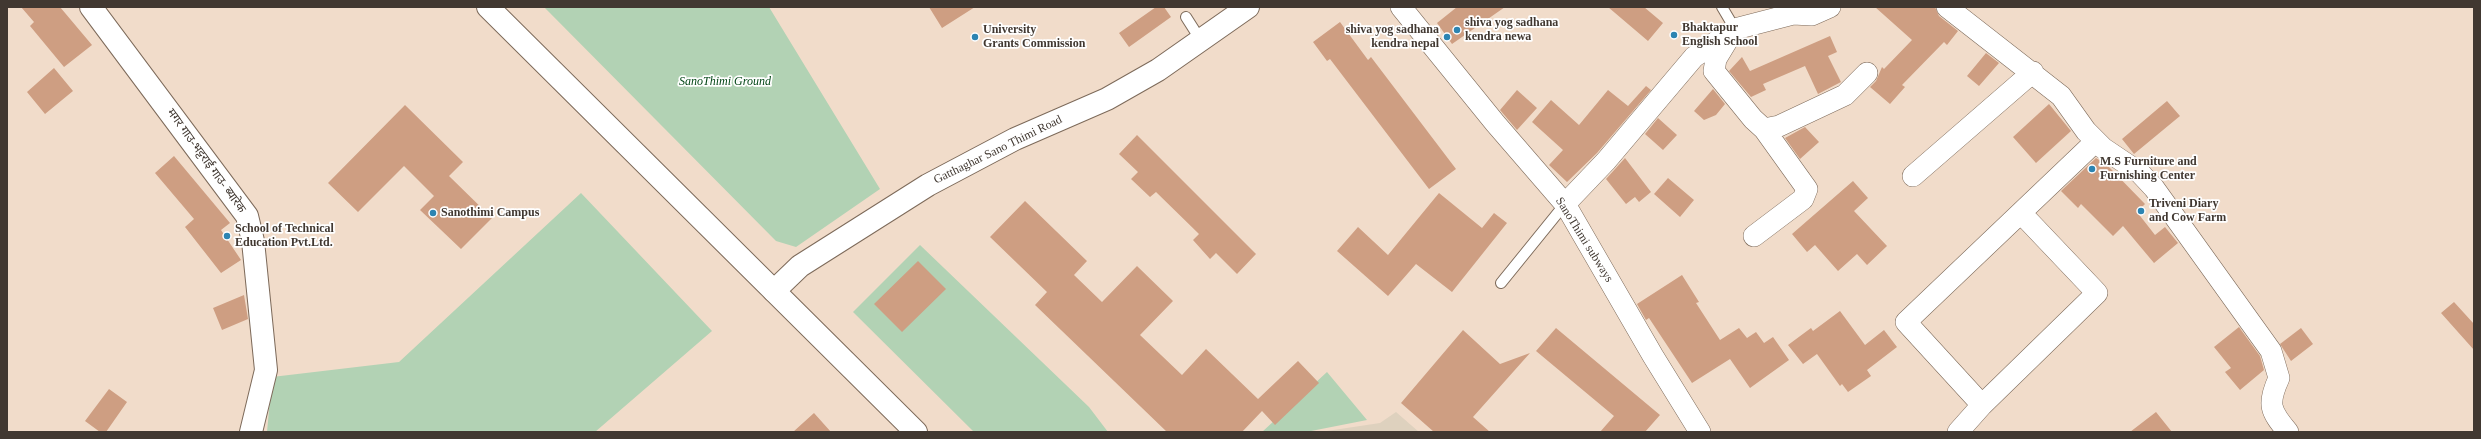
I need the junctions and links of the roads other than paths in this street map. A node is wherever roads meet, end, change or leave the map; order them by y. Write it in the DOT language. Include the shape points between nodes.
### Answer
graph roads {
  1 [pos="91,7"];
  2 [pos="488,7"];
  3 [pos="1248,7"];
  4 [pos="1402,7"];
  5 [pos="1722,7"];
  6 [pos="1830,7"];
  7 [pos="1947,7"];
  8 [pos="1186,17"];
  9 [pos="1735,29"];
  10 [pos="1200,39"];
  11 [pos="2033,72"];
  12 [pos="1867,73"];
  13 [pos="1764,129"];
  14 [pos="2096,141"];
  15 [pos="1913,176"];
  16 [pos="1565,204"];
  17 [pos="2021,213"];
  18 [pos="1754,236"];
  19 [pos="1501,283"];
  20 [pos="774,291"];
  21 [pos="1982,405"];
  22 [pos="251,432"];
  23 [pos="916,432"];
  24 [pos="1700,432"];
  25 [pos="1958,432"];
  26 [pos="2288,432"];
  1 -- 22 [label="main road, मगर गाउ-भट्टराई गाउ- ब्यारेक" via="247,216 254,241 266,370"];
  2 -- 20 [label="main road"];
  3 -- 10 [label="main road, Gatthaghar Sano Thimi Road"];
  4 -- 16 [label="street, SanoThimi subways" via="1495,123"];
  5 -- 9 [label="lane"];
  6 -- 9 [label="street" via="1812,14 1793,14"];
  7 -- 11 [label="street"];
  8 -- 10 [label="lane"];
  9 -- 13 [label="street" via="1716,59 1714,71"];
  9 -- 16 [label="street" via="1694,57 1606,161"];
  10 -- 20 [label="main road, Gatthaghar Sano Thimi Road" via="1158,70 1107,99 1015,139 928,184 800,266"];
  11 -- 14 [label="street" via="2061,96"];
  11 -- 15 [label="street"];
  12 -- 13 [label="street" via="1844,96 1779,126"];
  13 -- 18 [label="street" via="1807,189 1807,194"];
  14 -- 17 [label="street"];
  14 -- 26 [label="street" via="2140,173 2154,188 2271,351 2279,378 2271,396 2272,410"];
  16 -- 19 [label="lane"];
  16 -- 24 [label="street, SanoThimi subways"];
  17 -- 21 [label="street" via="2097,294"];
  17 -- 21 [label="street" via="1906,322"];
  20 -- 23 [label="main road"];
  21 -- 25 [label="street"];
}
